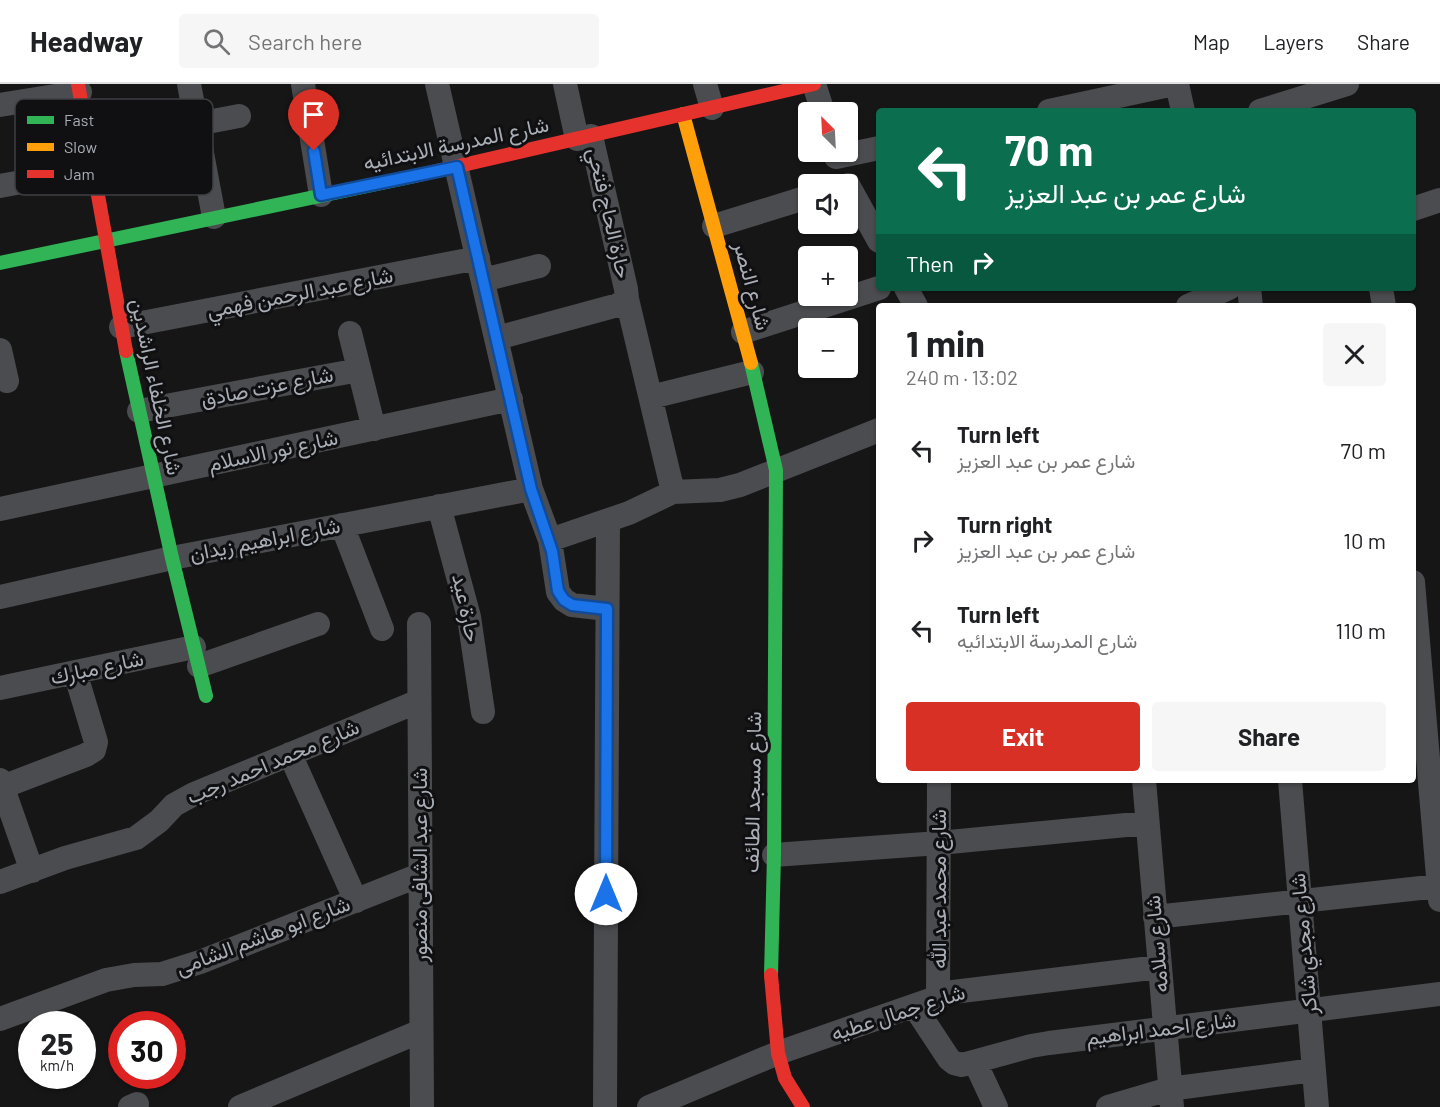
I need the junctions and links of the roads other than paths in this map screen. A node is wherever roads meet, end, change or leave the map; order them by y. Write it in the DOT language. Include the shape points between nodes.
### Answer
graph roads {
  1 [pos="189,84"];
  2 [pos="303,84"];
  3 [pos="437,84"];
  4 [pos="565,84"];
  5 [pos="705,84"];
  6 [pos="814,84"];
  7 [pos="1176,84"];
  8 [pos="1347,84"];
  9 [pos="79,88"];
  10 [pos="28,99"];
  11 [pos="192,99"];
  12 [pos="15,102"];
  13 [pos="820,102"];
  14 [pos="0,105"];
  15 [pos="712,108"];
  16 [pos="1063,108"];
  17 [pos="1182,108"];
  18 [pos="1270,108"];
  19 [pos="683,114"];
  20 [pos="239,116"];
  21 [pos="213,121"];
  22 [pos="584,137"];
  23 [pos="876,148"];
  24 [pos="858,151"];
  25 [pos="457,167"];
  26 [pos="97,195"];
  27 [pos="210,195"];
  28 [pos="321,195"];
  29 [pos="798,200"];
  30 [pos="1440,200"];
  31 [pos="858,204"];
  32 [pos="1416,208"];
  33 [pos="214,217"];
  34 [pos="714,226"];
  35 [pos="876,236"];
  36 [pos="105,240"];
  37 [pos="0,263"];
  38 [pos="539,266"];
  39 [pos="481,269"];
  40 [pos="876,289"];
  41 [pos="1221,291"];
  42 [pos="627,299"];
  43 [pos="1195,303"];
  44 [pos="121,327"];
  45 [pos="743,332"];
  46 [pos="350,333"];
  47 [pos="497,338"];
  48 [pos="0,350"];
  49 [pos="359,370"];
  50 [pos="752,372"];
  51 [pos="7,381"];
  52 [pos="651,397"];
  53 [pos="511,399"];
  54 [pos="139,411"];
  55 [pos="374,429"];
  56 [pos="876,431"];
  57 [pos="776,470"];
  58 [pos="153,477"];
  59 [pos="531,489"];
  60 [pos="673,492"];
  61 [pos="439,506"];
  62 [pos="0,509"];
  63 [pos="608,521"];
  64 [pos="342,525"];
  65 [pos="550,540"];
  66 [pos="171,558"];
  67 [pos="0,597"];
  68 [pos="607,609"];
  69 [pos="1416,618"];
  70 [pos="318,624"];
  71 [pos="419,624"];
  72 [pos="382,629"];
  73 [pos="196,657"];
  74 [pos="75,672"];
  75 [pos="0,688"];
  76 [pos="206,696"];
  77 [pos="419,701"];
  78 [pos="483,712"];
  79 [pos="290,754"];
  80 [pos="939,783"];
  81 [pos="1144,783"];
  82 [pos="1290,783"];
  83 [pos="1,784"];
  84 [pos="1147,823"];
  85 [pos="939,843"];
  86 [pos="774,855"];
  87 [pos="32,871"];
  88 [pos="420,875"];
  89 [pos="0,882"];
  90 [pos="1439,893"];
  91 [pos="356,901"];
  92 [pos="1300,901"];
  93 [pos="1155,917"];
  94 [pos="1159,967"];
  95 [pos="1440,994"];
  96 [pos="938,997"];
  97 [pos="914,1006"];
  98 [pos="1309,1011"];
  99 [pos="0,1019"];
  100 [pos="1164,1029"];
  101 [pos="421,1031"];
  102 [pos="778,1053"];
  103 [pos="975,1062"];
  104 [pos="1314,1070"];
  105 [pos="1170,1098"];
  106 [pos="253,1104"];
  107 [pos="657,1105"];
  108 [pos="422,1107"];
  109 [pos="606,1107"];
  110 [pos="803,1107"];
  111 [pos="996,1107"];
  112 [pos="1108,1107"];
  113 [pos="1317,1107"];
  1 -- 11 [label="street"];
  2 -- 28 [label="street"];
  3 -- 25 [label="street"];
  4 -- 22 [label="street, حارة الحاج فتحي"];
  5 -- 15 [label="street"];
  6 -- 13 [label="street"];
  6 -- 15 [label="street, شارع المدرسة الابتدائيه"];
  7 -- 16 [label="street"];
  7 -- 17 [label="street"];
  8 -- 18 [label="street"];
  9 -- 10 [label="street"];
  12 -- 14 [label="street"];
  15 -- 19 [label="street, شارع المدرسة الابتدائيه"];
  19 -- 22 [label="street, شارع المدرسة الابتدائيه"];
  19 -- 34 [label="street, شارع النصر"];
  20 -- 21 [label="street"];
  22 -- 25 [label="street, شارع المدرسة الابتدائيه"];
  22 -- 42 [label="street, حارة الحاج فتحي"];
  23 -- 24 [label="street"];
  25 -- 28 [label="street, شارع المدرسة الابتدائيه"];
  25 -- 39 [label="street"];
  26 -- 36 [label="street, شارع الخلفاء الراشدين"];
  27 -- 33 [label="street"];
  28 -- 33 [label="street, شارع المدرسة الابتدائيه"];
  29 -- 34 [label="street"];
  30 -- 32 [label="street"];
  31 -- 35 [label="street"];
  33 -- 36 [label="street, شارع المدرسة الابتدائيه"];
  34 -- 45 [label="street, شارع النصر"];
  36 -- 37 [label="street, شارع المدرسة الابتدائيه"];
  36 -- 44 [label="street, شارع الخلفاء الراشدين"];
  38 -- 39 [label="street, شارع عبد الرحمن فهمي"];
  39 -- 44 [label="street, شارع عبد الرحمن فهمي"];
  39 -- 47 [label="street"];
  40 -- 45 [label="street"];
  41 -- 43 [label="street"];
  42 -- 47 [label="street, حارة الحاج فتحي" via="618,305"];
  42 -- 52 [label="street"];
  44 -- 54 [label="street, شارع الخلفاء الراشدين"];
  45 -- 50 [label="street, شارع النصر"];
  46 -- 49 [label="street, شارع عزت صادق"];
  47 -- 53 [label="street"];
  48 -- 51 [label="street"];
  49 -- 54 [label="street, شارع عزت صادق"];
  49 -- 55 [label="street, شارع عزت صادق"];
  50 -- 52 [label="street"];
  50 -- 57 [label="street, شارع النصر"];
  52 -- 60 [label="street"];
  53 -- 55 [label="street, شارع نور الاسلام"];
  53 -- 59 [label="street"];
  54 -- 58 [label="street, شارع الخلفاء الراشدين"];
  55 -- 58 [label="street, شارع نور الاسلام"];
  56 -- 57 [label="street"];
  57 -- 60 [label="street" via="720,490"];
  57 -- 86 [label="street, شارع مسجد الطائف"];
  58 -- 62 [label="street, شارع نور الاسلام"];
  58 -- 66 [label="street, شارع الخلفاء الراشدين"];
  59 -- 61 [label="street, شارع ابراهيم زيدان"];
  59 -- 65 [label="street"];
  60 -- 63 [label="street"];
  61 -- 64 [label="street, شارع ابراهيم زيدان"];
  61 -- 78 [label="street, حارة عيد" via="469,617"];
  63 -- 65 [label="street"];
  63 -- 68 [label="street"];
  64 -- 66 [label="street, شارع ابراهيم زيدان"];
  64 -- 72 [label="street"];
  65 -- 68 [label="street" via="558,591 564,600 572,605"];
  66 -- 67 [label="street, شارع ابراهيم زيدان"];
  66 -- 73 [label="street, شارع الخلفاء الراشدين"];
  68 -- 109 [label="street"];
  69 -- 90 [label="street"];
  70 -- 73 [label="street, شارع مبارك"];
  71 -- 77 [label="street, شارع عبد الشافى منصور"];
  73 -- 74 [label="street, شارع مبارك"];
  73 -- 76 [label="street, شارع الخلفاء الراشدين"];
  74 -- 75 [label="street, شارع مبارك"];
  74 -- 83 [label="street" via="96,742 93,750"];
  77 -- 79 [label="street, شارع محمد احمد رجب"];
  77 -- 88 [label="street, شارع عبد الشافى منصور"];
  79 -- 87 [label="street, شارع محمد احمد رجب" via="184,799 136,838"];
  79 -- 91 [label="street"];
  80 -- 85 [label="street, شارع محمد عبد الله"];
  81 -- 84 [label="street, شارع سلامه"];
  82 -- 92 [label="street, شارع مجدي شاكر"];
  83 -- 87 [label="street"];
  84 -- 85 [label="street"];
  84 -- 93 [label="street, شارع سلامه"];
  85 -- 86 [label="street"];
  85 -- 96 [label="street, شارع محمد عبد الله"];
  86 -- 102 [label="street, شارع مسجد الطائف" via="770,966"];
  87 -- 89 [label="street, شارع محمد احمد رجب"];
  88 -- 91 [label="street, شارع ابو هاشم الشامى"];
  88 -- 101 [label="street, شارع عبد الشافى منصور"];
  90 -- 92 [label="street"];
  91 -- 99 [label="street, شارع ابو هاشم الشامى" via="200,962 162,974 106,980"];
  92 -- 93 [label="street"];
  92 -- 98 [label="street, شارع مجدي شاكر"];
  93 -- 94 [label="street, شارع سلامه"];
  94 -- 96 [label="street, شارع جمال عطيه"];
  94 -- 100 [label="street, شارع سلامه"];
  95 -- 98 [label="street, شارع احمد ابراهيم"];
  96 -- 97 [label="street, شارع جمال عطيه"];
  97 -- 102 [label="street, شارع جمال عطيه"];
  97 -- 103 [label="street, شارع احمد ابراهيم" via="949,1059 962,1065"];
  98 -- 100 [label="street, شارع احمد ابراهيم"];
  98 -- 104 [label="street, شارع مجدي شاكر"];
  100 -- 103 [label="street, شارع احمد ابراهيم" via="1031,1046"];
  100 -- 105 [label="street, شارع سلامه"];
  101 -- 106 [label="street"];
  101 -- 108 [label="street, شارع عبد الشافى منصور"];
  102 -- 107 [label="street, شارع جمال عطيه"];
  102 -- 110 [label="street, شارع مسجد الطائف" via="785,1078"];
  103 -- 111 [label="street"];
  104 -- 105 [label="street"];
  104 -- 113 [label="street, شارع مجدي شاكر"];
  105 -- 112 [label="street"];
}
